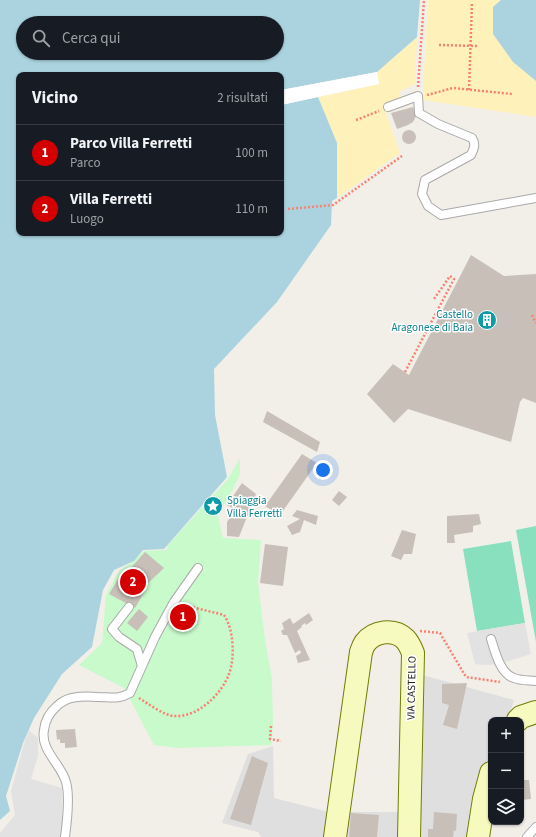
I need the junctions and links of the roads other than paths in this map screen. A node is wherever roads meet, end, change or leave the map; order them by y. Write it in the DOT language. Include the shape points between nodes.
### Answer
graph roads {
  1 [pos="388,107"];
  2 [pos="536,198"];
  3 [pos="198,568"];
  4 [pos="129,607"];
  5 [pos="491,639"];
  6 [pos="142,666"];
  7 [pos="536,681"];
  8 [pos="536,712"];
  9 [pos="521,717"];
  10 [pos="488,784"];
  11 [pos="536,827"];
  12 [pos="65,837"];
  13 [pos="335,837"];
  14 [pos="409,837"];
  15 [pos="478,837"];
  16 [pos="527,837"];
  1 -- 2 [label="lane" via="418,96 419,113 472,138 475,142 471,155 425,180 422,194 428,206 441,215"];
  3 -- 6 [label="lane" via="174,602"];
  4 -- 6 [label="lane" via="112,629 137,649"];
  5 -- 7 [label="lane" via="499,664 509,676"];
  6 -- 12 [label="lane" via="130,693 114,698 77,697 65,700 50,712 45,722 43,735 47,748 66,783 68,803"];
  8 -- 9 [label="main road"];
  10 -- 15 [label="main road"];
  11 -- 16 [label="lane"];
  13 -- 14 [label="main road, VIA CASTELLO" via="361,652 371,637 387,632 396,633 404,638 412,653"];
}
